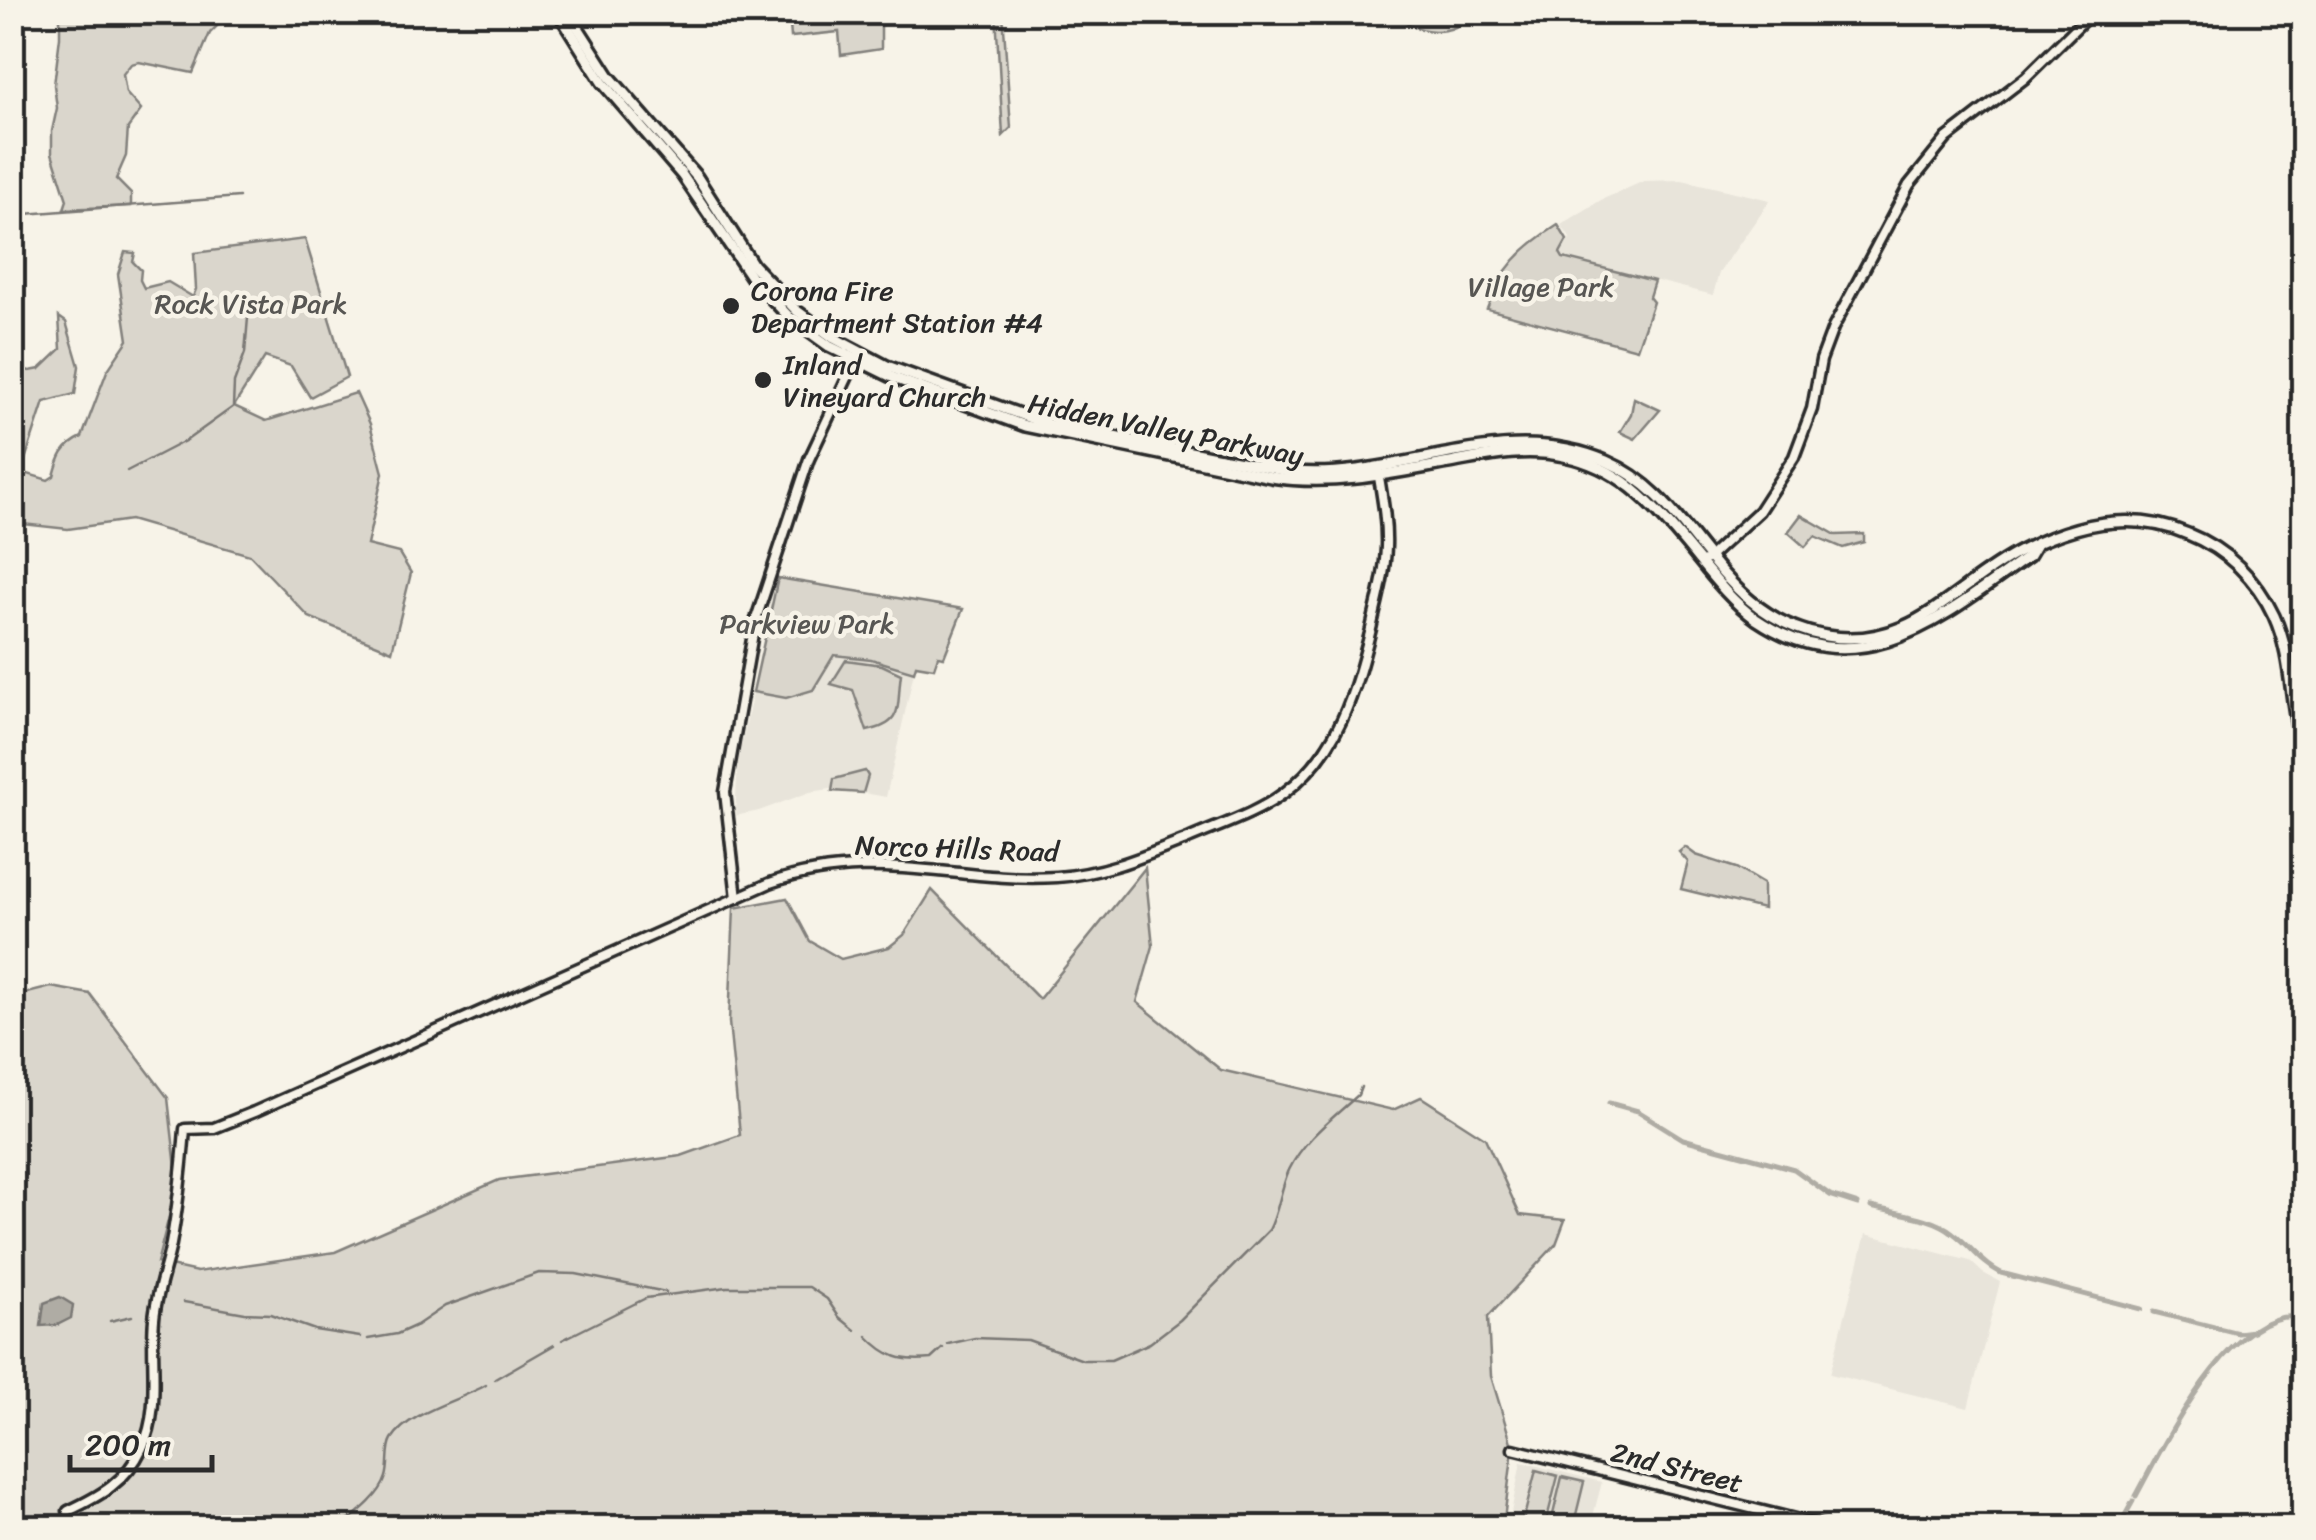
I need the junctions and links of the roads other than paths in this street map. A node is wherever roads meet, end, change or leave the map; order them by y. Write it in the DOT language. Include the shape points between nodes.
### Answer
graph roads {
  1 [pos="558,12"];
  2 [pos="568,12"];
  3 [pos="2092,12"];
  4 [pos="857,357"];
  5 [pos="956,393"];
  6 [pos="973,408"];
  7 [pos="1012,414"];
  8 [pos="1087,432"];
  9 [pos="1047,433"];
  10 [pos="1378,472"];
  11 [pos="1705,562"];
  12 [pos="2304,756"];
  13 [pos="738,898"];
  14 [pos="1513,1449"];
  15 [pos="68,1511"];
  16 [pos="1831,1528"];
  1 -- 4 [label="main road" via="602,82 682,175 752,278 790,318"];
  2 -- 4 [label="main road" via="609,76 697,177 760,274"];
  3 -- 11 [label="street" via="2026,78 1948,138 1909,185 1833,328 1794,457 1759,512"];
  4 -- 5 [label="main road, Hidden Valley Parkway"];
  4 -- 6 [label="main road, Hidden Valley Parkway"];
  4 -- 13 [label="street" via="807,462 755,622 725,792"];
  5 -- 6 [label="main road"];
  5 -- 7 [label="main road, Hidden Valley Parkway"];
  6 -- 9 [label="main road, Hidden Valley Parkway"];
  7 -- 8 [label="main road, Hidden Valley Parkway"];
  7 -- 9 [label="main road"];
  8 -- 9 [label="main road"];
  8 -- 10 [label="main road, Hidden Valley Parkway" via="1293,472"];
  9 -- 10 [label="main road, Hidden Valley Parkway" via="1288,480 1325,482"];
  10 -- 11 [label="main road, Hidden Valley Parkway" via="1509,453 1568,456 1631,486"];
  10 -- 13 [label="street, Norco Hills Road" via="1385,561 1356,690 1332,741 1284,793 1248,814 1098,872 1040,878 854,865 802,872"];
  11 -- 12 [label="main road, Hidden Valley Parkway" via="1756,619 1807,640 1850,646 1916,632 2035,546 2087,525 2131,521 2184,532 2245,573 2274,617"];
  13 -- 15 [label="street, Norco Hills Road" via="214,1128 184,1129 174,1228 154,1317 148,1435 119,1482"];
  14 -- 16 [label="street, 2nd Street"];
}
